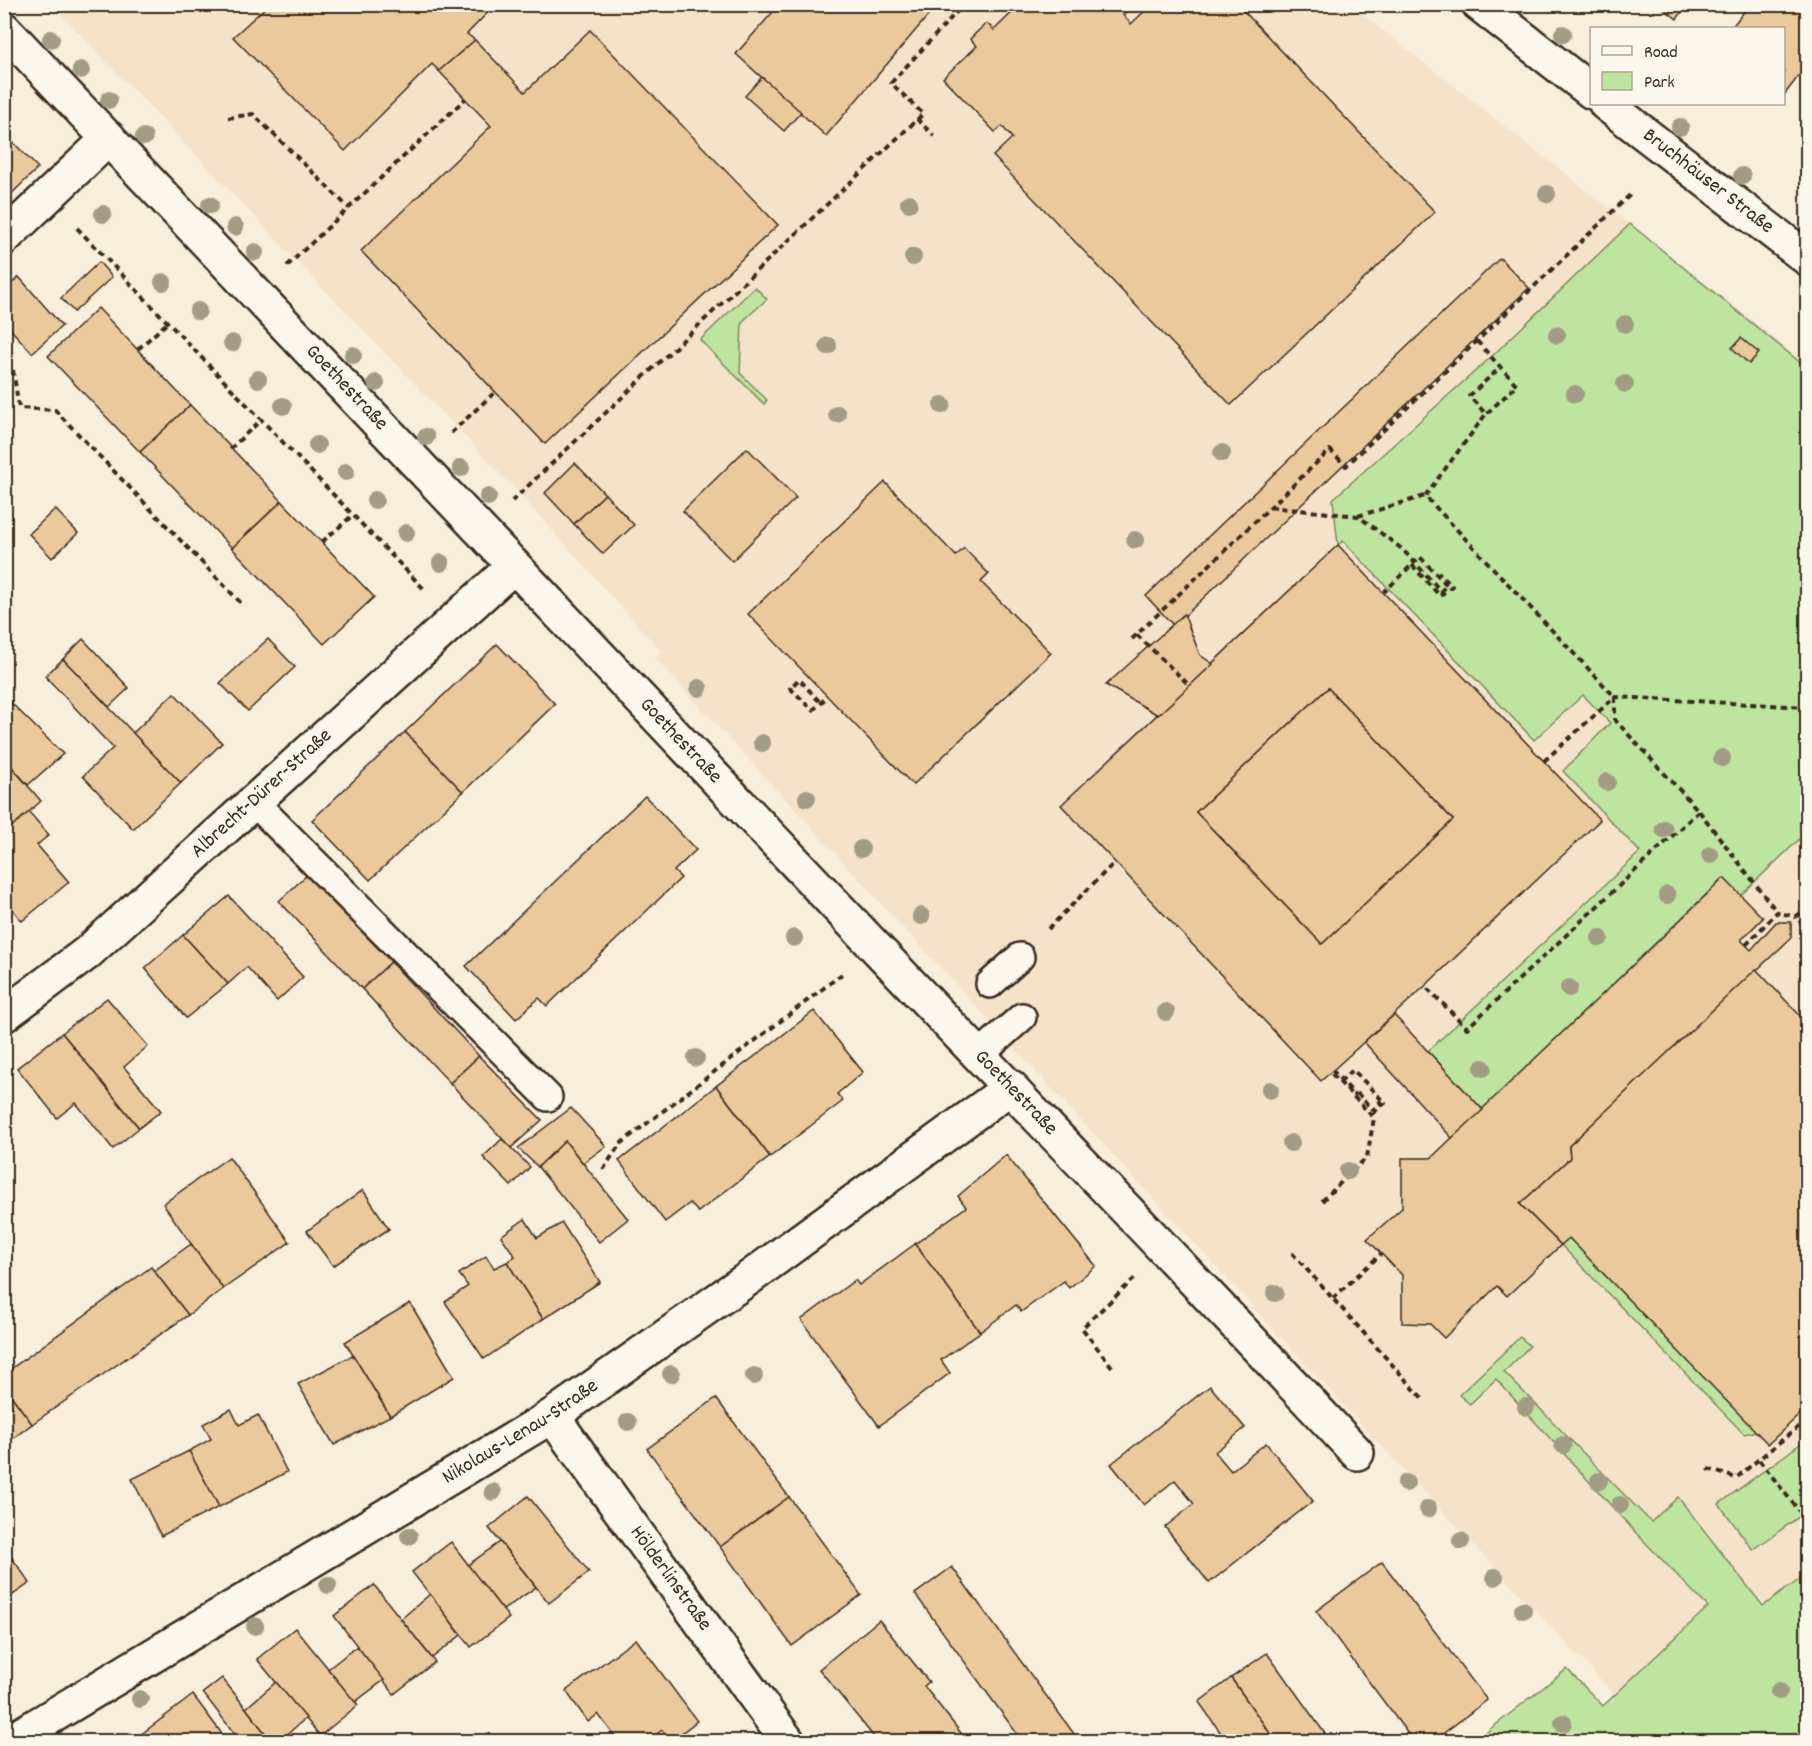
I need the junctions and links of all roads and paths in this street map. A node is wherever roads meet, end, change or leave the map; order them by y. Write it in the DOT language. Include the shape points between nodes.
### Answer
graph roads {
  1 [pos="964,4"];
  2 [pos="1479,4"];
  3 [pos="4,29"];
  4 [pos="1590,90"];
  5 [pos="465,99"];
  6 [pos="1607,105"];
  7 [pos="228,118"];
  8 [pos="917,119"];
  9 [pos="934,136"];
  10 [pos="109,138"];
  11 [pos="1632,193"];
  12 [pos="47,197"];
  13 [pos="349,208"];
  14 [pos="4,238"];
  15 [pos="1808,259"];
  16 [pos="258,293"];
  17 [pos="168,322"];
  18 [pos="1477,341"];
  19 [pos="138,349"];
  20 [pos="1501,367"];
  21 [pos="13,370"];
  22 [pos="495,392"];
  23 [pos="1486,414"];
  24 [pos="262,419"];
  25 [pos="451,433"];
  26 [pos="230,449"];
  27 [pos="1425,496"];
  28 [pos="1270,507"];
  29 [pos="353,515"];
  30 [pos="1359,516"];
  31 [pos="481,529"];
  32 [pos="322,542"];
  33 [pos="1414,565"];
  34 [pos="514,566"];
  35 [pos="240,603"];
  36 [pos="454,620"];
  37 [pos="1137,635"];
  38 [pos="1132,639"];
  39 [pos="1189,685"];
  40 [pos="827,697"];
  41 [pos="1615,697"];
  42 [pos="819,701"];
  43 [pos="1808,707"];
  44 [pos="1544,761"];
  45 [pos="254,802"];
  46 [pos="1699,811"];
  47 [pos="1115,862"];
  48 [pos="1808,906"];
  49 [pos="1777,912"];
  50 [pos="1796,917"];
  51 [pos="1808,930"];
  52 [pos="1746,945"];
  53 [pos="877,949"];
  54 [pos="1020,957"];
  55 [pos="990,984"];
  56 [pos="1425,986"];
  57 [pos="4,1015"];
  58 [pos="1022,1017"];
  59 [pos="979,1055"];
  60 [pos="1341,1082"];
  61 [pos="1011,1087"];
  62 [pos="548,1097"];
  63 [pos="603,1170"];
  64 [pos="1322,1201"];
  65 [pos="1166,1250"];
  66 [pos="1292,1253"];
  67 [pos="1381,1254"];
  68 [pos="1333,1298"];
  69 [pos="1112,1367"];
  70 [pos="1424,1399"];
  71 [pos="552,1416"];
  72 [pos="1808,1419"];
  73 [pos="1358,1453"];
  74 [pos="1759,1460"];
  75 [pos="1708,1469"];
  76 [pos="1808,1522"];
  77 [pos="9,1742"];
  78 [pos="788,1742"];
  1 -- 8 [label="path" via="891,82 923,114"];
  2 -- 4 [label="street"];
  3 -- 10 [label="street, Goethestraße"];
  5 -- 13 [label="path"];
  6 -- 15 [label="street, Bruchhäuser Straße"];
  7 -- 13 [label="path" via="253,114"];
  8 -- 9 [label="path"];
  8 -- 31 [label="path"];
  10 -- 12 [label="street"];
  10 -- 16 [label="street, Goethestraße"];
  11 -- 18 [label="path"];
  12 -- 14 [label="street"];
  12 -- 17 [label="path"];
  13 -- 16 [label="path"];
  16 -- 31 [label="street, Goethestraße"];
  17 -- 19 [label="path"];
  17 -- 24 [label="path"];
  18 -- 20 [label="path"];
  18 -- 28 [label="path" via="1346,466 1330,450"];
  20 -- 23 [label="path" via="1517,385"];
  20 -- 23 [label="path" via="1469,396"];
  21 -- 35 [label="path" via="19,408 55,410"];
  22 -- 25 [label="path"];
  23 -- 27 [label="path"];
  24 -- 26 [label="path"];
  24 -- 29 [label="path"];
  27 -- 30 [label="path"];
  27 -- 41 [label="path"];
  28 -- 30 [label="path"];
  28 -- 37 [label="path"];
  29 -- 32 [label="path"];
  29 -- 36 [label="path"];
  30 -- 33 [label="path" via="1402,549"];
  31 -- 34 [label="street, Goethestraße"];
  33 -- 33 [label="path" via="1420,557 1447,585 1441,591"];
  33 -- 33 [label="path" via="1440,596 1452,586 1420,554 1384,592"];
  34 -- 36 [label="street, Albrecht-Dürer-Straße"];
  34 -- 53 [label="street, Goethestraße"];
  36 -- 45 [label="street, Albrecht-Dürer-Straße"];
  37 -- 38 [label="path"];
  37 -- 39 [label="path"];
  40 -- 42 [label="path" via="813,710 790,688 799,680"];
  41 -- 43 [label="path"];
  41 -- 44 [label="path"];
  41 -- 46 [label="path" via="1615,720"];
  45 -- 57 [label="street, Albrecht-Dürer-Straße" via="87,953"];
  45 -- 62 [label="lane"];
  46 -- 49 [label="path"];
  46 -- 56 [label="path" via="1467,1028"];
  47 -- 54 [label="path"];
  48 -- 50 [label="path"];
  49 -- 50 [label="path"];
  49 -- 52 [label="path"];
  50 -- 51 [label="path"];
  53 -- 59 [label="street, Goethestraße"];
  53 -- 63 [label="path" via="620,1144"];
  54 -- 55 [label="lane"];
  58 -- 59 [label="lane"];
  59 -- 61 [label="street, Goethestraße"];
  60 -- 60 [label="path" via="1373,1113 1385,1104 1353,1070"];
  60 -- 60 [label="path" via="1332,1070 1342,1077 1350,1085 1373,1110 1381,1103 1353,1072 1348,1077"];
  60 -- 64 [label="path" via="1374,1118 1367,1157"];
  61 -- 65 [label="street, Goethestraße"];
  61 -- 71 [label="street, Nikolaus-Lenau-Straße"];
  65 -- 69 [label="path" via="1082,1328"];
  65 -- 73 [label="street, Goethestraße"];
  66 -- 68 [label="path"];
  67 -- 68 [label="path"];
  68 -- 70 [label="path"];
  71 -- 77 [label="street, Nikolaus-Lenau-Straße"];
  71 -- 78 [label="street, Hölderlinstraße"];
  72 -- 74 [label="path"];
  74 -- 75 [label="path" via="1736,1478"];
  74 -- 76 [label="path"];
}
